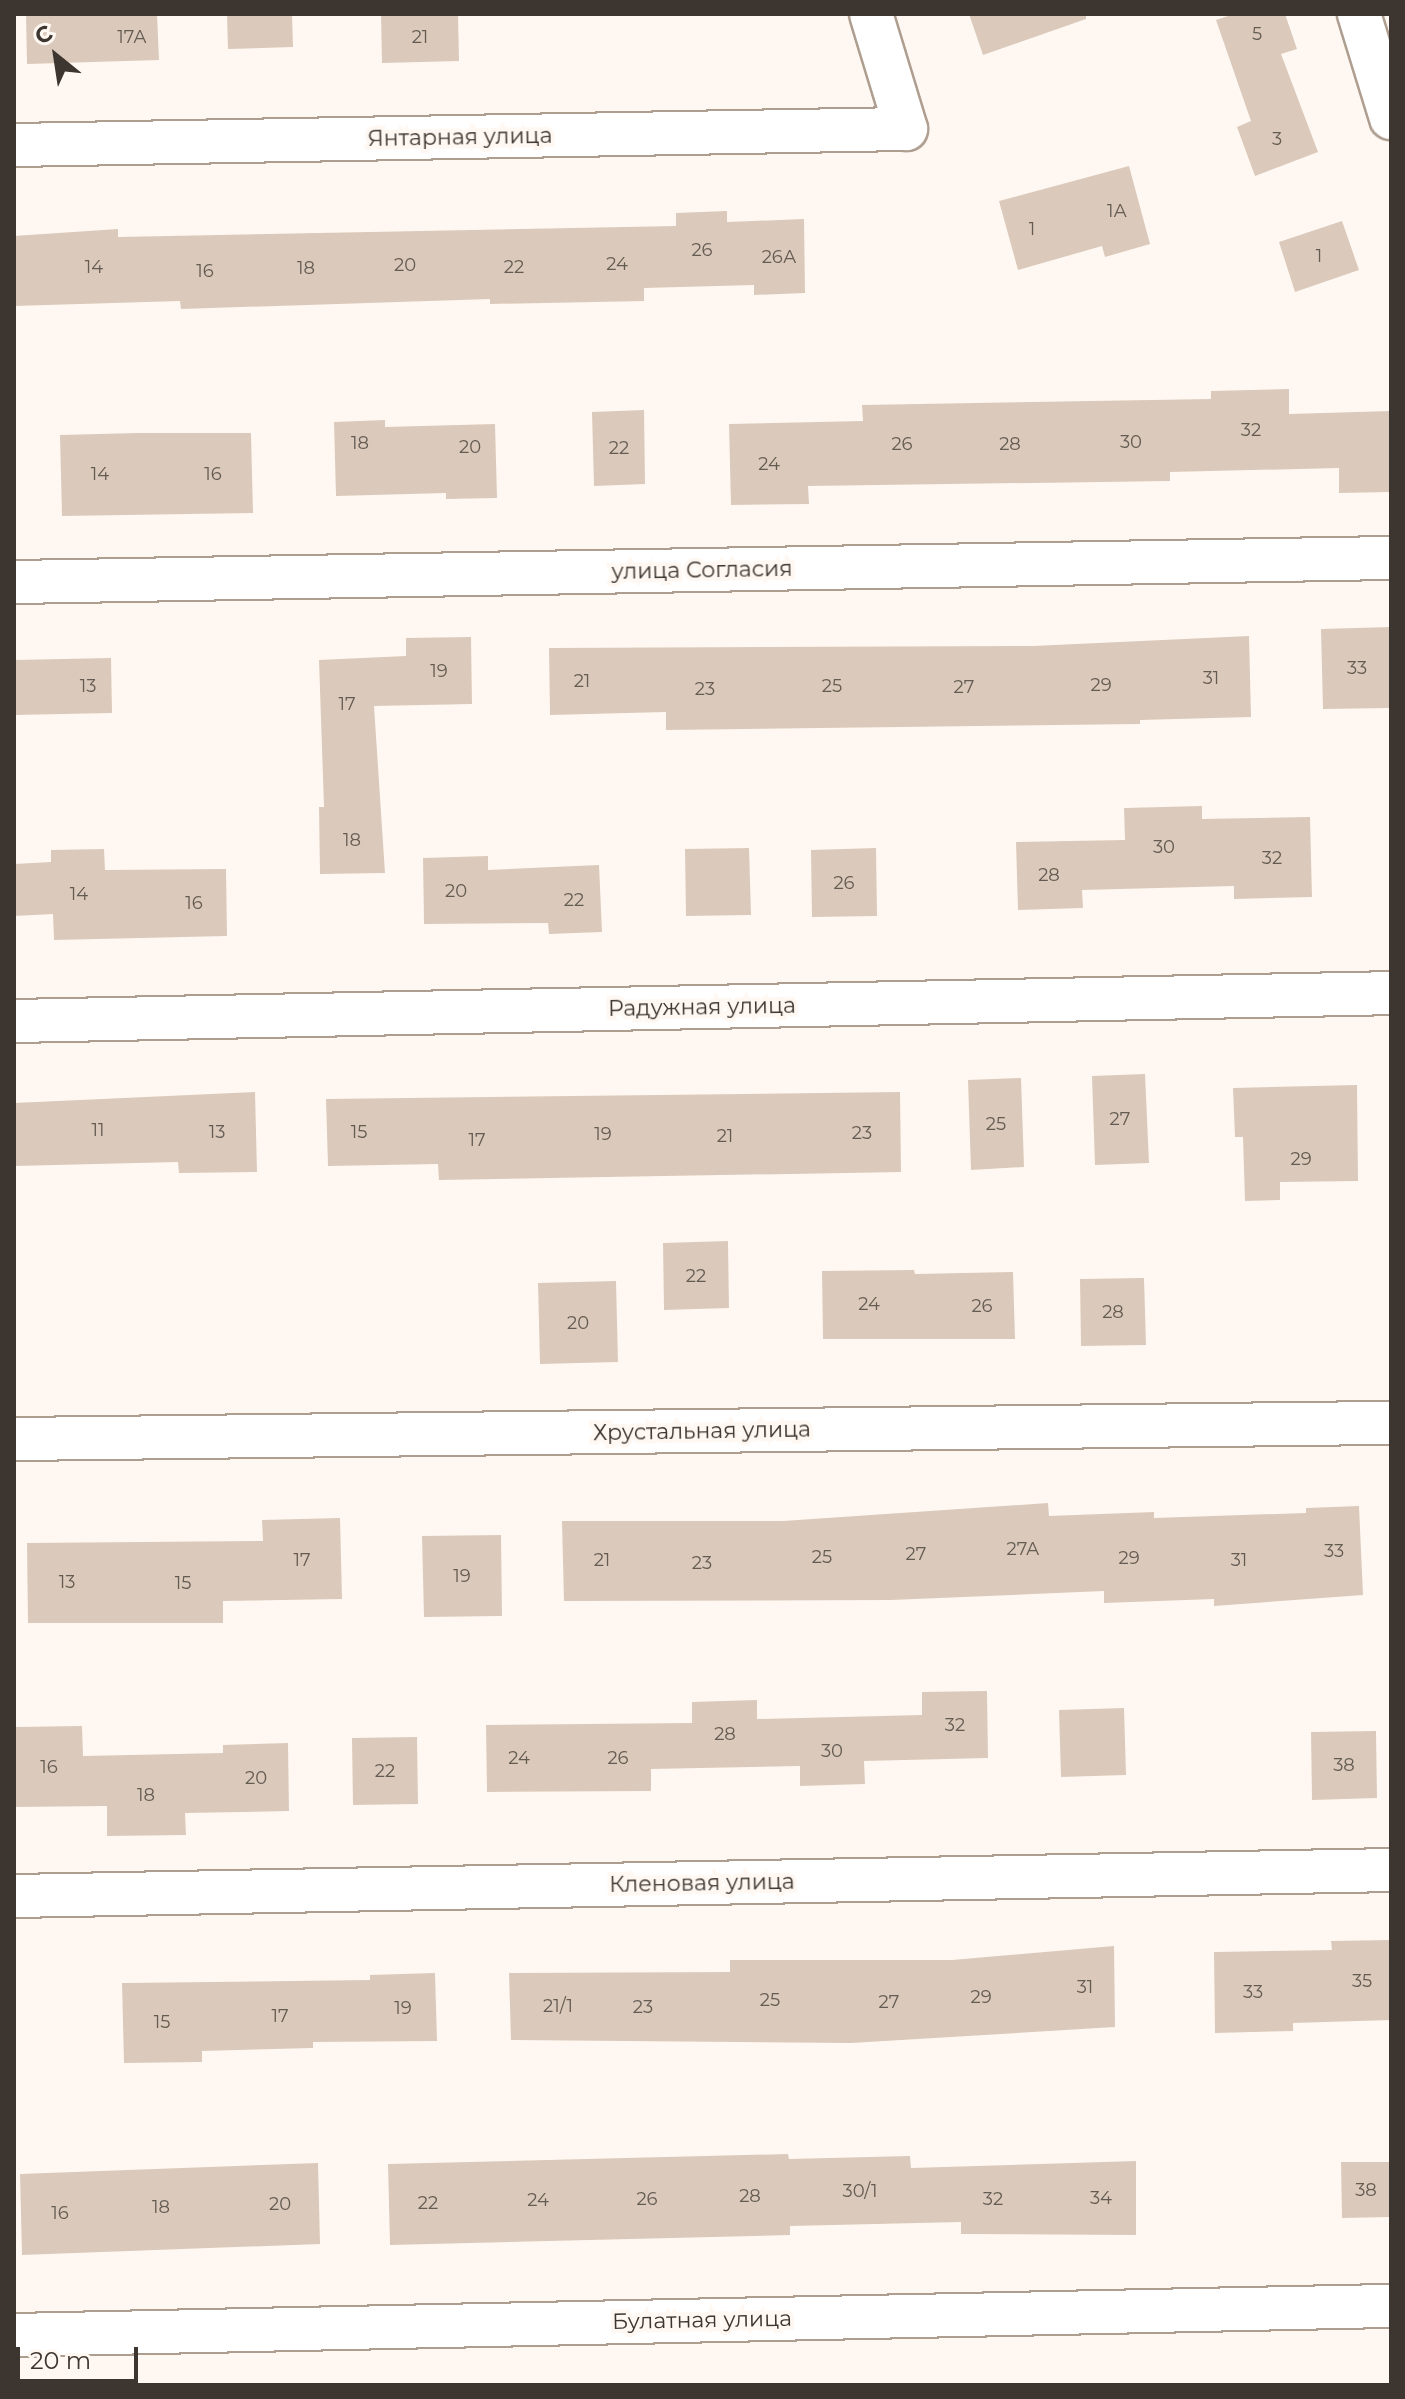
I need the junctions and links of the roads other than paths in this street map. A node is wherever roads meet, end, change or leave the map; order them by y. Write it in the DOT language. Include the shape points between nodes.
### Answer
graph roads {
  1 [pos="871,14"];
  2 [pos="1359,14"];
  3 [pos="1389,107"];
  4 [pos="14,145"];
  5 [pos="1391,558"];
  6 [pos="14,582"];
  7 [pos="1391,993"];
  8 [pos="14,1021"];
  9 [pos="1391,1423"];
  10 [pos="14,1439"];
  11 [pos="1391,1870"];
  12 [pos="14,1896"];
  13 [pos="1391,2306"];
  14 [pos="14,2335"];
  1 -- 4 [label="street, Янтарная улица" via="906,129"];
  2 -- 3 [label="street"];
  5 -- 6 [label="street, улица Согласия"];
  7 -- 8 [label="street, Радужная улица"];
  9 -- 10 [label="street, Хрустальная улица"];
  11 -- 12 [label="street, Кленовая улица"];
  13 -- 14 [label="street, Булатная улица"];
}
